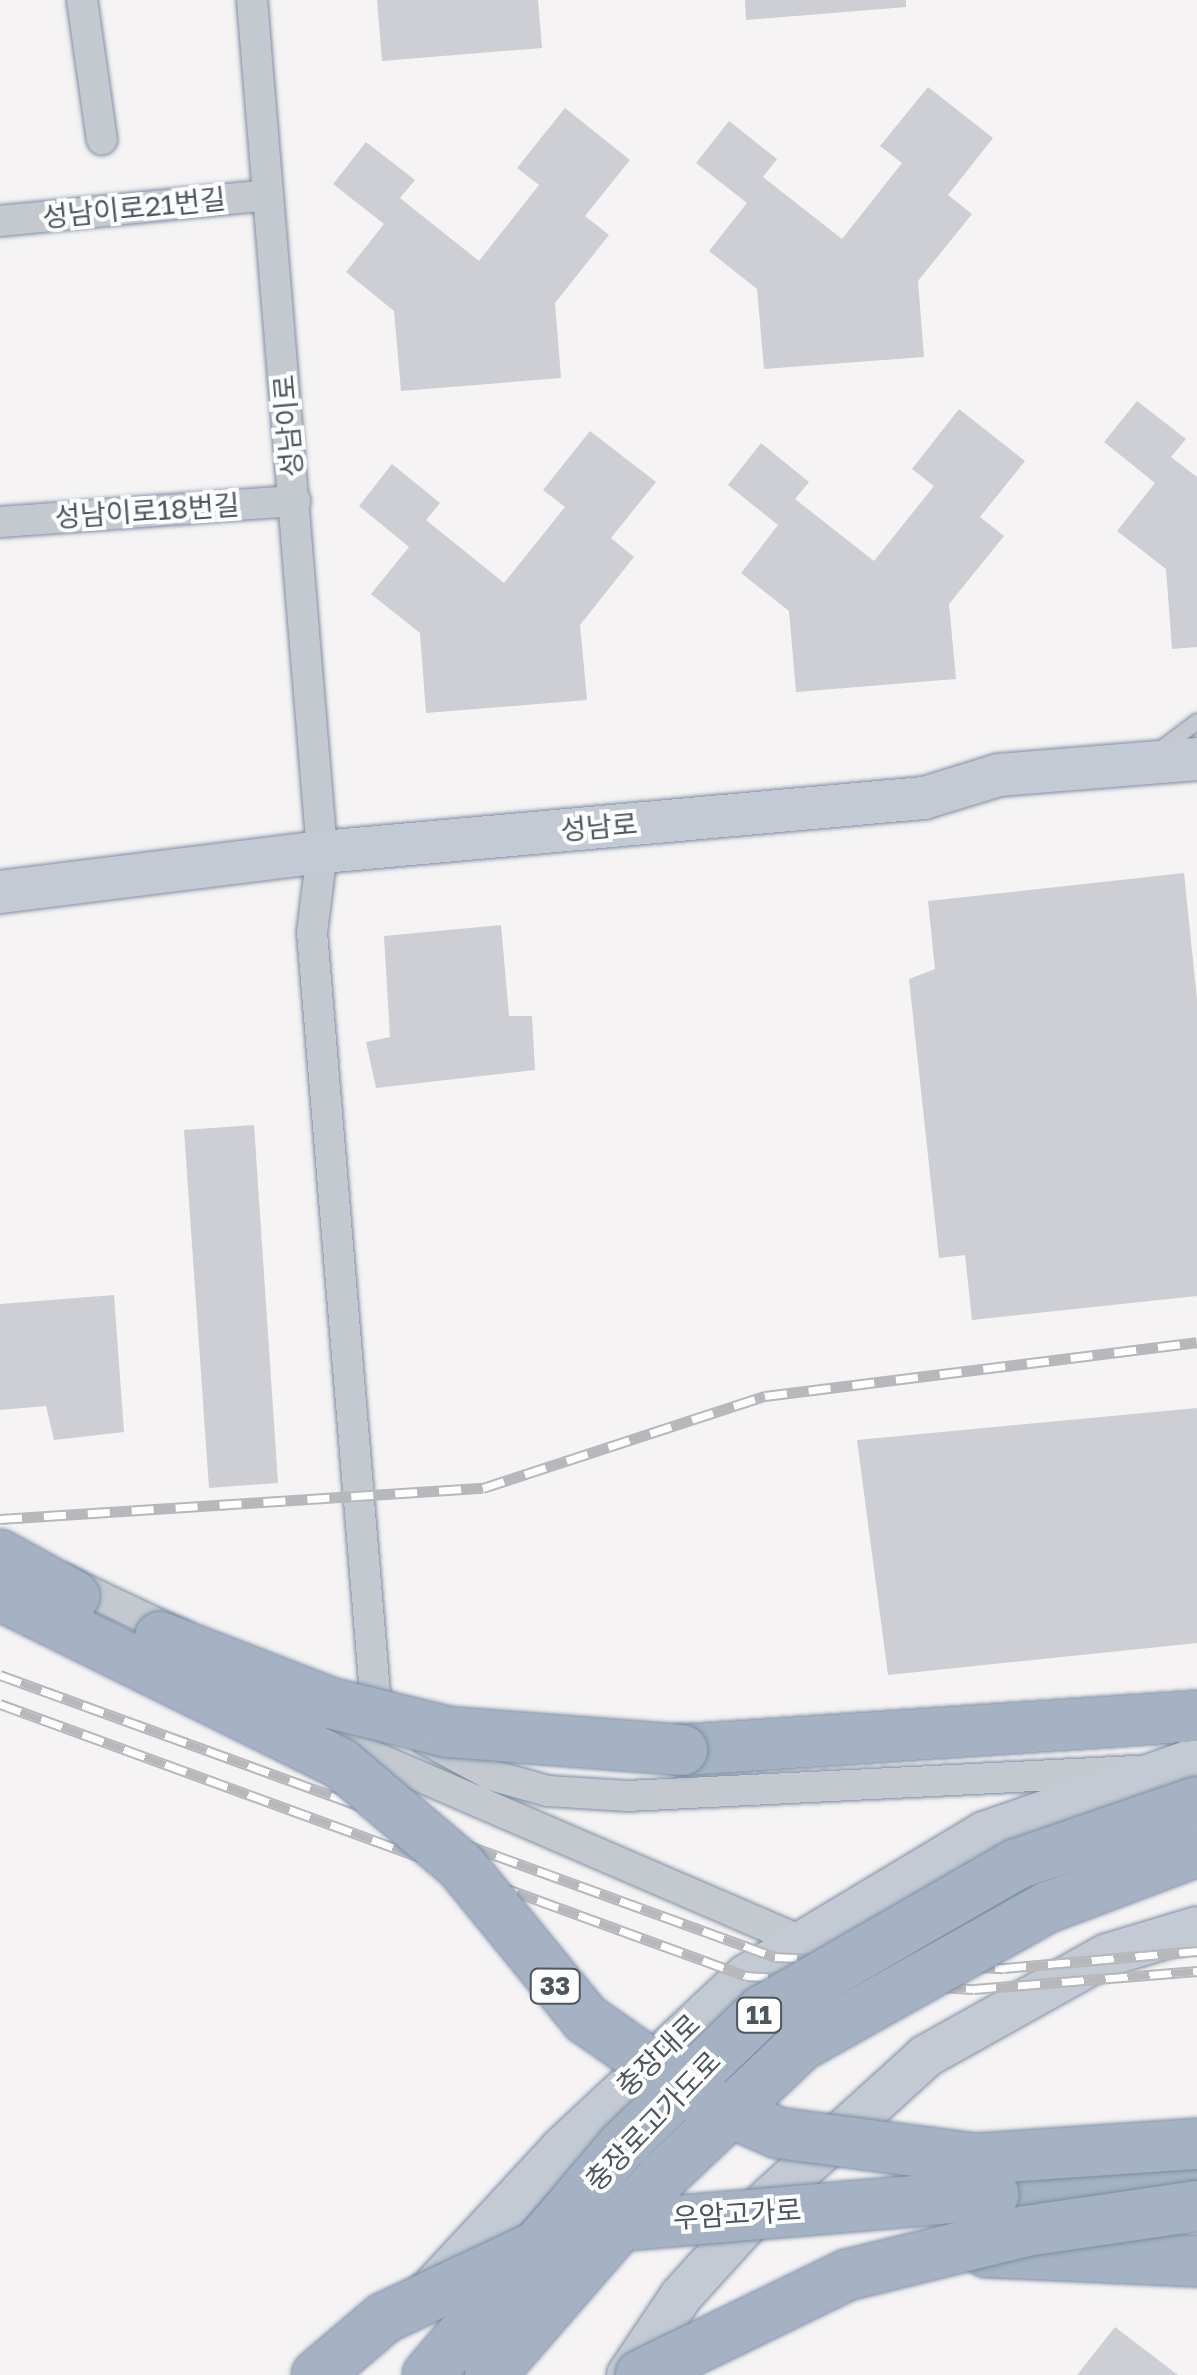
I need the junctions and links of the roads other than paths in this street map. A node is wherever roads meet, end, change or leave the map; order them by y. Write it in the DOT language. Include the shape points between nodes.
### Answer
graph roads {
  1 [pos="82,0"];
  2 [pos="252,0"];
  3 [pos="102,140"];
  4 [pos="268,194"];
  5 [pos="0,221"];
  6 [pos="295,501"];
  7 [pos="0,522"];
  8 [pos="1197,721"];
  9 [pos="1197,759"];
  10 [pos="1145,763"];
  11 [pos="322,852"];
  12 [pos="0,892"];
  13 [pos="0,1544"];
  14 [pos="0,1555"];
  15 [pos="0,1573"];
  16 [pos="0,1595"];
  17 [pos="376,1706"];
  18 [pos="1197,1716"];
  19 [pos="1197,1759"];
  20 [pos="1150,1772"];
  21 [pos="1197,1802"];
  22 [pos="1197,1852"];
  23 [pos="1197,1928"];
  24 [pos="802,1940"];
  25 [pos="1197,2144"];
  26 [pos="1197,2177"];
  27 [pos="1197,2206"];
  28 [pos="1197,2261"];
  29 [pos="317,2375"];
  30 [pos="353,2375"];
  31 [pos="428,2375"];
  32 [pos="490,2375"];
  33 [pos="628,2375"];
  34 [pos="641,2375"];
  35 [pos="662,2375"];
  1 -- 3 [label="street"];
  2 -- 4 [label="street, 성남이로"];
  4 -- 5 [label="street, 성남이로21번길"];
  4 -- 6 [label="street, 성남이로"];
  6 -- 7 [label="street, 성남이로18번길"];
  6 -- 11 [label="street, 성남이로"];
  8 -- 10 [label="lane"];
  9 -- 10 [label="main road, 성남로"];
  10 -- 11 [label="main road, 성남로" via="998,775 924,798"];
  11 -- 12 [label="main road, 성남로"];
  11 -- 17 [label="street, 성남이로" via="312,932"];
  13 -- 17 [label="street" via="159,1627"];
  14 -- 18 [label="highway, bridge" via="211,1661 330,1703 448,1732 682,1750"];
  15 -- 24 [label="street" via="144,1660"];
  16 -- 25 [label="highway, 33, bridge" via="340,1762 461,1866 586,2019 699,2098 778,2132 976,2159"];
  17 -- 20 [label="street" via="491,1775 548,1791 628,1796"];
  19 -- 20 [label="main road, 충장대로"];
  20 -- 24 [label="main road, 충장대로" via="984,1833"];
  21 -- 31 [label="highway, 충장로고가도로 / 11, bridge" via="1017,1864 762,2011 623,2145"];
  22 -- 32 [label="highway, 충장로고가도로 / 11, bridge" via="1048,1908 800,2046 662,2176"];
  23 -- 33 [label="main road" via="1107,1955 926,2056 770,2198 682,2296"];
  24 -- 30 [label="main road, 충장대로" via="711,2003"];
  26 -- 29 [label="highway, 우암고가로, bridge" via="598,2228 491,2262 384,2318"];
  27 -- 34 [label="highway, bridge" via="1026,2232 846,2276"];
  28 -- 35 [label="highway" via="1013,2249 872,2265 790,2296"];
}
